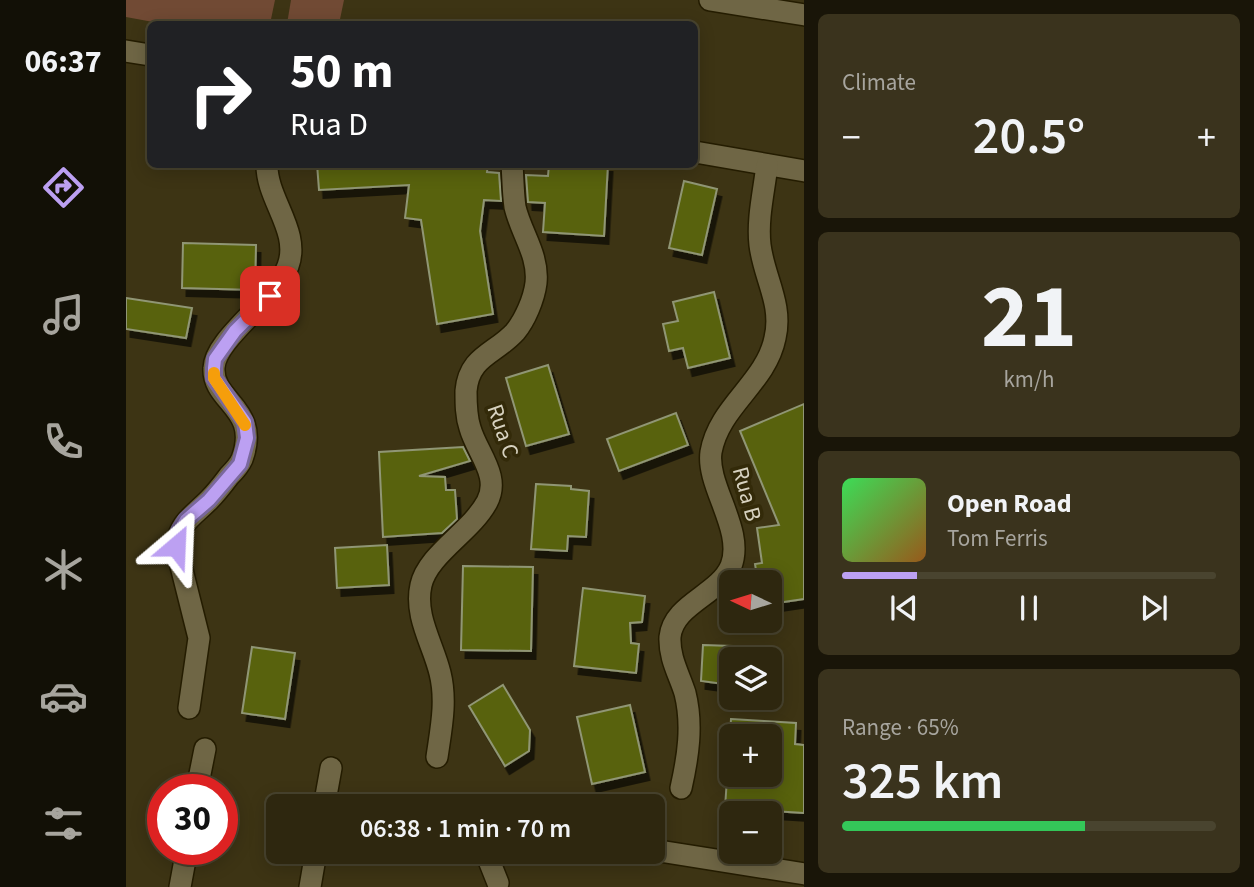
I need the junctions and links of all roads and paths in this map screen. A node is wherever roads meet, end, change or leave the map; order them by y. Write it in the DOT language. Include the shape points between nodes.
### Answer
graph roads {
  1 [pos="710,0"];
  2 [pos="804,15"];
  3 [pos="126,51"];
  4 [pos="147,54"];
  5 [pos="698,153"];
  6 [pos="767,166"];
  7 [pos="267,168"];
  8 [pos="512,168"];
  9 [pos="804,171"];
  10 [pos="189,708"];
  11 [pos="205,749"];
  12 [pos="437,757"];
  13 [pos="331,768"];
  14 [pos="200,774"];
  15 [pos="681,788"];
  16 [pos="326,794"];
  17 [pos="665,852"];
  18 [pos="314,864"];
  19 [pos="490,864"];
  20 [pos="184,865"];
  21 [pos="804,874"];
  22 [pos="498,883"];
  23 [pos="180,887"];
  24 [pos="310,887"];
  1 -- 2 [label="street"];
  3 -- 4 [label="street"];
  5 -- 6 [label="street"];
  6 -- 9 [label="street"];
  6 -- 15 [label="street, Rua B" via="760,243 776,303 776,336 762,371 716,434 711,455 732,537 731,566 676,619 670,635 689,725"];
  7 -- 10 [label="street" via="287,228 288,266 270,296 215,359 214,378 245,422 247,438 240,464 186,520 176,546 199,638"];
  8 -- 12 [label="street, Rua C" via="515,208 534,255 536,283 515,331 474,366 467,386 470,428 492,484 487,501 439,556 420,588 422,621 444,693"];
  11 -- 14 [label="street"];
  13 -- 16 [label="street"];
  17 -- 21 [label="street"];
  18 -- 24 [label="street"];
  19 -- 22 [label="street"];
  20 -- 23 [label="street"];
}
